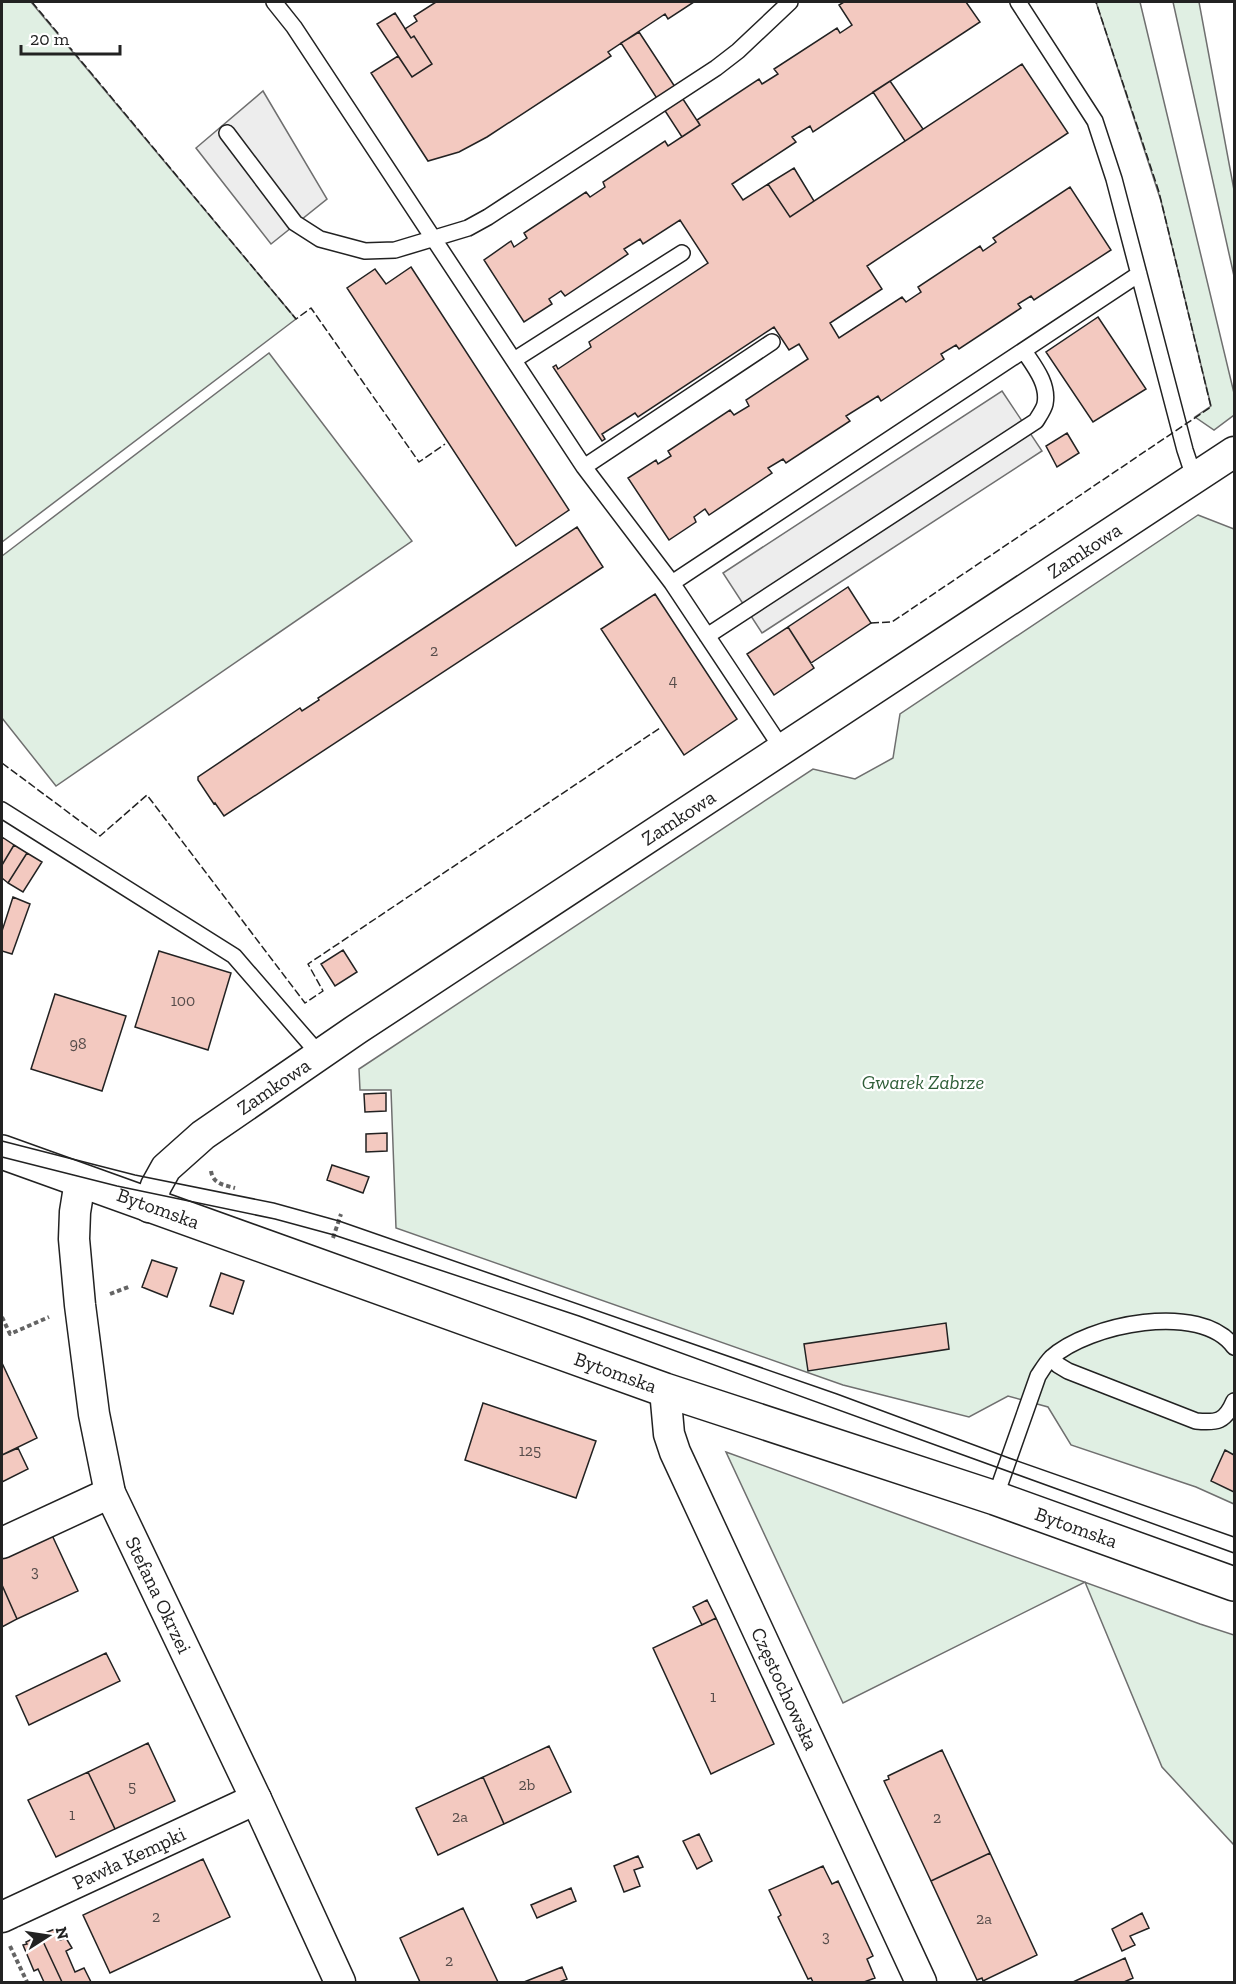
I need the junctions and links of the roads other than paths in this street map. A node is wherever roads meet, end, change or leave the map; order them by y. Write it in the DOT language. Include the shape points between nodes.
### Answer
graph roads {
  1 [pos="274,2"];
  2 [pos="790,2"];
  3 [pos="1018,2"];
  4 [pos="227,133"];
  5 [pos="434,239"];
  6 [pos="682,253"];
  7 [pos="1139,274"];
  8 [pos="772,342"];
  9 [pos="1024,351"];
  10 [pos="514,360"];
  11 [pos="1234,452"];
  12 [pos="584,467"];
  13 [pos="1198,477"];
  14 [pos="672,583"];
  15 [pos="707,636"];
  16 [pos="783,750"];
  17 [pos="2,810"];
  18 [pos="319,1054"];
  19 [pos="2,1152"];
  20 [pos="80,1181"];
  21 [pos="150,1206"];
  22 [pos="1234,1347"];
  23 [pos="1052,1358"];
  24 [pos="665,1390"];
  25 [pos="1234,1401"];
  26 [pos="110,1493"];
  27 [pos="995,1498"];
  28 [pos="2,1543"];
  29 [pos="1234,1584"];
  30 [pos="256,1799"];
  31 [pos="5,1930"];
  32 [pos="340,1983"];
  33 [pos="921,1983"];
  1 -- 5 [label="lane"];
  2 -- 5 [label="lane" via="716,68 488,217"];
  3 -- 7 [label="lane" via="1095,121"];
  4 -- 5 [label="lane" via="295,224 320,238 365,251 395,250"];
  5 -- 10 [label="lane"];
  6 -- 10 [label="lane"];
  7 -- 9 [label="lane"];
  7 -- 13 [label="lane" via="1185,450"];
  8 -- 12 [label="lane"];
  9 -- 14 [label="lane"];
  9 -- 15 [label="lane" via="1045,389 1045,404 1036,421"];
  10 -- 12 [label="lane"];
  11 -- 13 [label="street, Zamkowa"];
  12 -- 14 [label="lane"];
  13 -- 16 [label="street, Zamkowa"];
  14 -- 15 [label="lane"];
  15 -- 16 [label="lane"];
  16 -- 18 [label="street, Zamkowa"];
  17 -- 18 [label="lane" via="234,956"];
  18 -- 21 [label="street, Zamkowa" via="180,1153 166,1167"];
  19 -- 20 [label="street, Bytomska"];
  20 -- 21 [label="street, Bytomska"];
  20 -- 26 [label="street, Stefana Okrzei" via="74,1239 80,1305 94,1414"];
  21 -- 24 [label="street, Bytomska"];
  22 -- 23 [label="lane" via="1229,1339 1202,1327 1142,1321 1082,1339"];
  23 -- 25 [label="lane" via="1068,1371 1196,1420 1222,1420"];
  23 -- 27 [label="lane" via="1038,1376"];
  24 -- 27 [label="street, Bytomska"];
  24 -- 33 [label="street, Częstochowska" via="669,1434 675,1452"];
  26 -- 28 [label="street"];
  26 -- 30 [label="street, Stefana Okrzei"];
  27 -- 29 [label="street, Bytomska"];
  30 -- 31 [label="street, Pawła Kempki"];
  30 -- 32 [label="street, Stefana Okrzei"];
}
